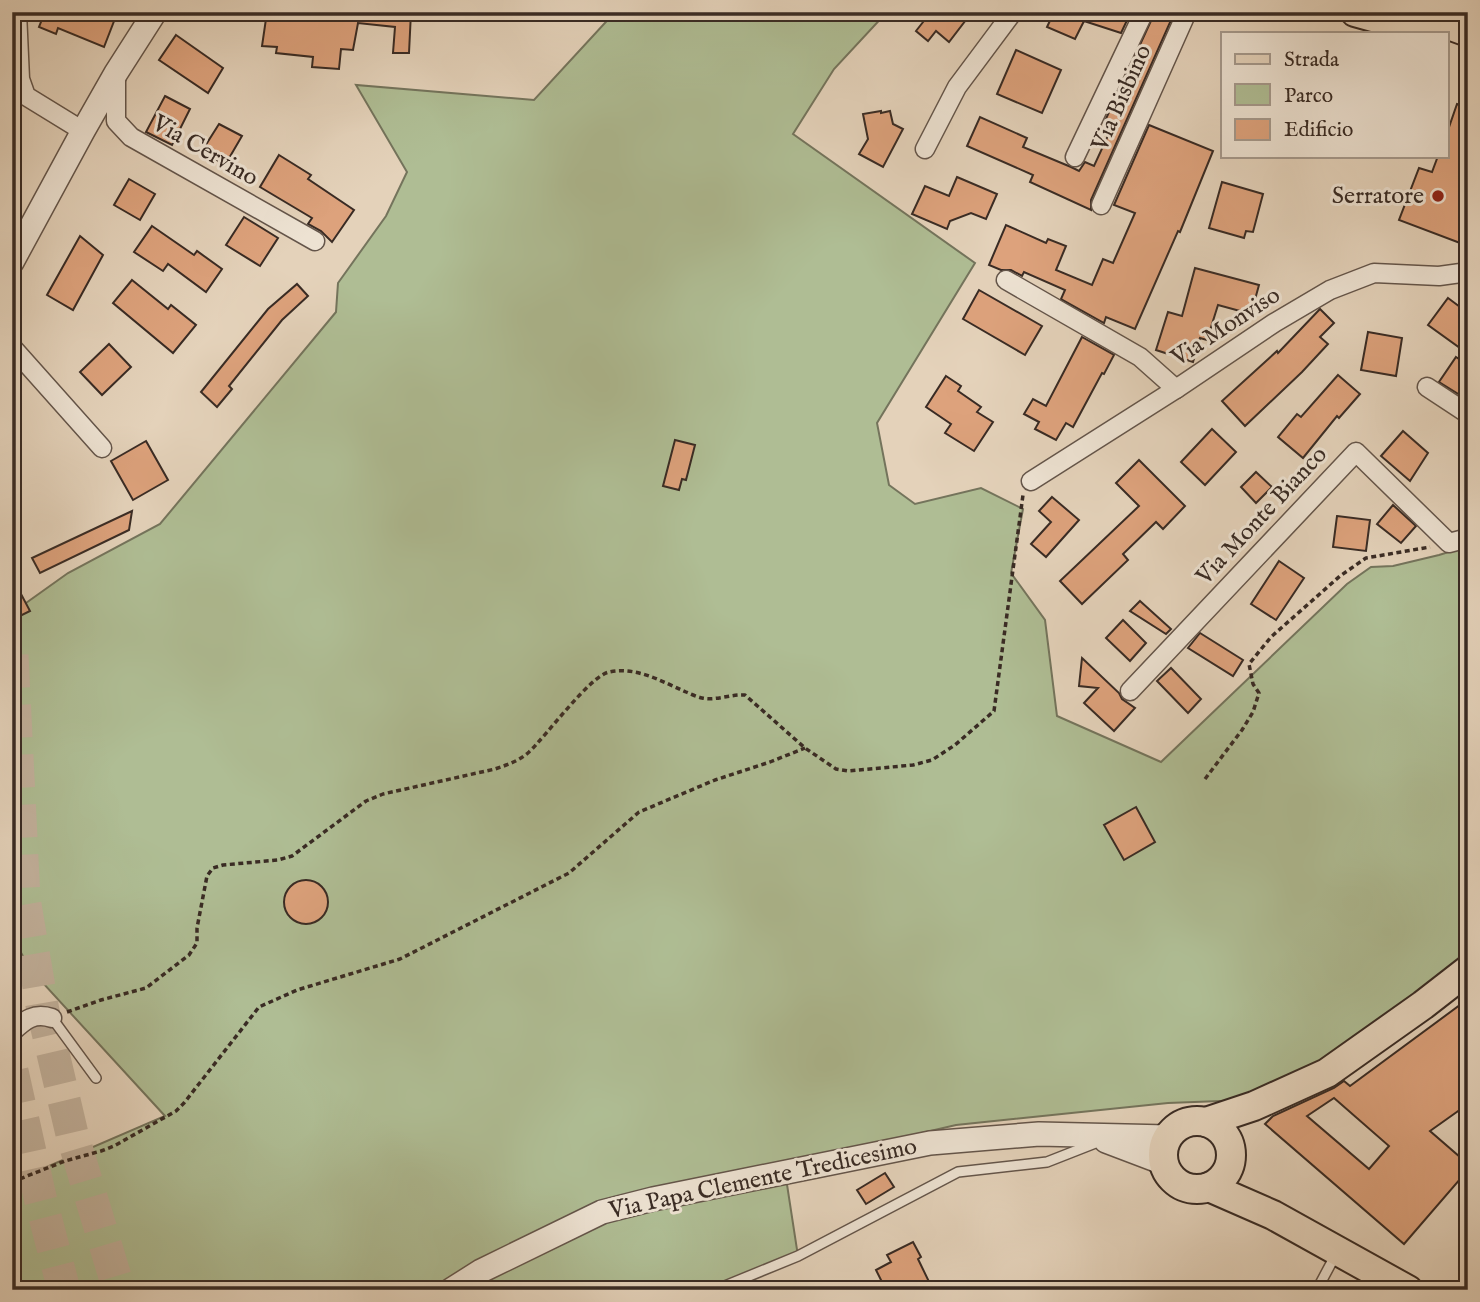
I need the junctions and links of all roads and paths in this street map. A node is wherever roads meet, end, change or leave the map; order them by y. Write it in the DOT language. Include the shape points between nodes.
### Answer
graph roads {
  1 [pos="17,12"];
  2 [pos="155,12"];
  3 [pos="1013,12"];
  4 [pos="1144,12"];
  5 [pos="1187,12"];
  6 [pos="1299,12"];
  7 [pos="1325,12"];
  8 [pos="1357,13"];
  9 [pos="1431,23"];
  10 [pos="1468,32"];
  11 [pos="1448,34"];
  12 [pos="1468,48"];
  13 [pos="116,73"];
  14 [pos="83,131"];
  15 [pos="925,149"];
  16 [pos="1075,157"];
  17 [pos="1101,205"];
  18 [pos="315,241"];
  19 [pos="12,262"];
  20 [pos="1468,272"];
  21 [pos="1006,280"];
  22 [pos="12,347"];
  23 [pos="1427,387"];
  24 [pos="1176,389"];
  25 [pos="1468,414"];
  26 [pos="102,448"];
  27 [pos="1031,481"];
  28 [pos="1468,538"];
  29 [pos="1449,543"];
  30 [pos="1130,691"];
  31 [pos="805,748"];
  32 [pos="1205,779"];
  33 [pos="1468,970"];
  34 [pos="52,1018"];
  35 [pos="12,1032"];
  36 [pos="96,1078"];
  37 [pos="1254,1106"];
  38 [pos="1206,1122"];
  39 [pos="1098,1138"];
  40 [pos="1230,1147"];
  41 [pos="1166,1150"];
  42 [pos="12,1182"];
  43 [pos="1209,1187"];
  44 [pos="1273,1215"];
  45 [pos="1336,1251"];
  46 [pos="451,1290"];
  47 [pos="715,1290"];
  48 [pos="1312,1290"];
  49 [pos="1408,1290"];
  1 -- 14 [label="street" via="20,79 26,96"];
  2 -- 13 [label="street"];
  3 -- 15 [label="street" via="957,87"];
  4 -- 16 [label="street"];
  5 -- 17 [label="street, Via Bisbino"];
  6 -- 7 [label="lane" via="1321,16"];
  8 -- 9 [label="main road" via="1391,14"];
  9 -- 10 [label="main road"];
  11 -- 12 [label="main road"];
  13 -- 14 [label="street"];
  13 -- 18 [label="street, Via Cervino" via="116,121 131,137"];
  14 -- 19 [label="street"];
  20 -- 24 [label="street, Via Monviso" via="1374,273 1330,290"];
  21 -- 24 [label="street" via="1140,357"];
  22 -- 26 [label="street"];
  23 -- 25 [label="street"];
  24 -- 27 [label="street, Via Monviso"];
  27 -- 31 [label="path" via="1023,496 994,711 955,745 932,760 913,765 848,771 836,769"];
  28 -- 29 [label="street"];
  29 -- 30 [label="street, Via Monte Bianco" via="1356,452"];
  29 -- 32 [label="path" via="1366,558 1271,637 1249,664 1259,693 1253,712"];
  31 -- 34 [label="path" via="745,695 701,698 642,673 607,672 513,763 383,794 366,801 292,856 213,869 207,876 197,943 189,955 146,988"];
  31 -- 42 [label="path" via="639,812 569,873 400,959 297,990 259,1007 176,1111 114,1146"];
  33 -- 37 [label="main road" via="1326,1073"];
  34 -- 35 [label="street" via="26,1019"];
  34 -- 36 [label="lane"];
  37 -- 38 [label="main road"];
  37 -- 40 [label="main road"];
  38 -- 40 [label="main road" via="1220,1129"];
  38 -- 41 [label="main road" via="1189,1121 1177,1127"];
  39 -- 41 [label="street, Via Papa Clemente Tredicesimo"];
  39 -- 46 [label="street, Via Papa Clemente Tredicesimo" via="1039,1134 930,1143 653,1199 601,1212"];
  39 -- 47 [label="lane" via="1047,1162 958,1172 798,1256"];
  40 -- 43 [label="main road" via="1230,1165 1220,1181"];
  40 -- 44 [label="main road" via="1252,1192"];
  41 -- 43 [label="main road" via="1170,1176 1180,1185 1197,1190"];
  43 -- 44 [label="main road"];
  44 -- 45 [label="main road"];
  45 -- 48 [label="lane" via="1320,1284"];
  45 -- 49 [label="main road"];
}
